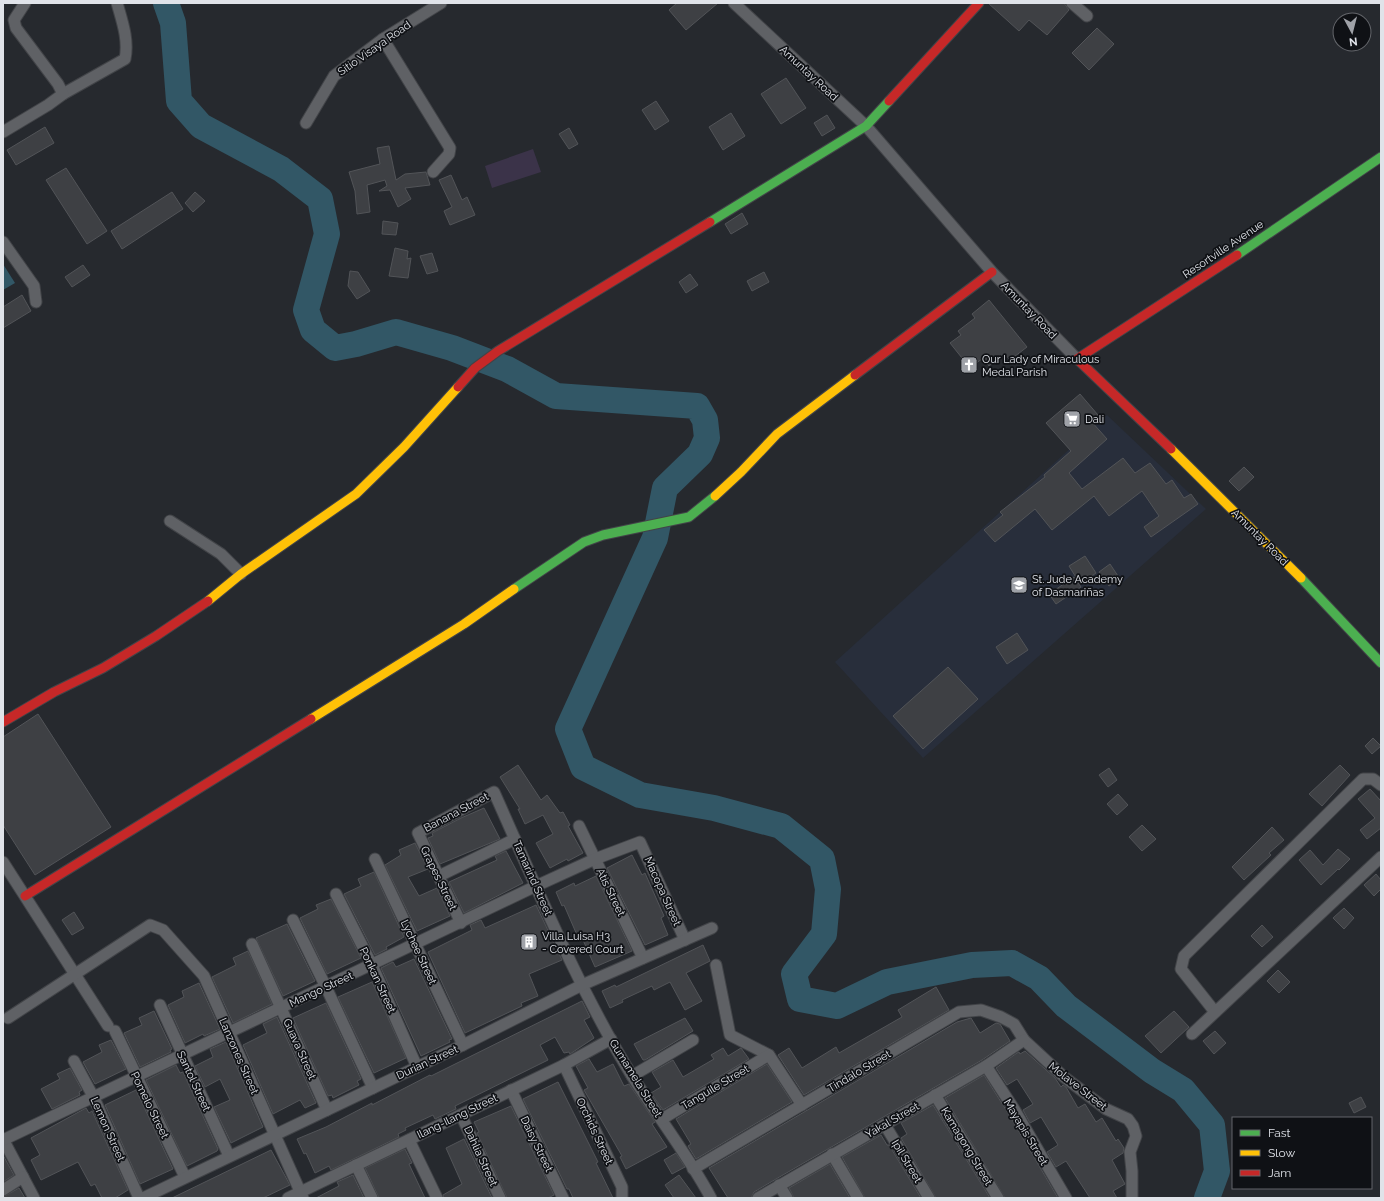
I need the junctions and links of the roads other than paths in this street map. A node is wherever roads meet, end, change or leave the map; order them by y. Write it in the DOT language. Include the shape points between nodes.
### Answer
graph roads {
  1 [pos="25,3"];
  2 [pos="117,3"];
  3 [pos="441,3"];
  4 [pos="734,3"];
  5 [pos="979,3"];
  6 [pos="1072,3"];
  7 [pos="1087,16"];
  8 [pos="383,39"];
  9 [pos="63,94"];
  10 [pos="306,123"];
  11 [pos="866,126"];
  12 [pos="3,132"];
  13 [pos="1381,157"];
  14 [pos="433,172"];
  15 [pos="3,242"];
  16 [pos="992,272"];
  17 [pos="36,302"];
  18 [pos="1077,359"];
  19 [pos="170,521"];
  20 [pos="241,574"];
  21 [pos="1381,663"];
  22 [pos="3,722"];
  23 [pos="1381,785"];
  24 [pos="494,792"];
  25 [pos="579,826"];
  26 [pos="418,833"];
  27 [pos="515,839"];
  28 [pos="640,842"];
  29 [pos="1381,857"];
  30 [pos="375,859"];
  31 [pos="595,859"];
  32 [pos="3,862"];
  33 [pos="438,876"];
  34 [pos="536,886"];
  35 [pos="336,894"];
  36 [pos="25,896"];
  37 [pos="293,920"];
  38 [pos="461,923"];
  39 [pos="712,928"];
  40 [pos="685,940"];
  41 [pos="252,944"];
  42 [pos="416,944"];
  43 [pos="642,958"];
  44 [pos="372,965"];
  45 [pos="716,965"];
  46 [pos="75,974"];
  47 [pos="582,985"];
  48 [pos="326,987"];
  49 [pos="160,1005"];
  50 [pos="281,1007"];
  51 [pos="1215,1012"];
  52 [pos="8,1018"];
  53 [pos="228,1033"];
  54 [pos="1192,1034"];
  55 [pos="611,1039"];
  56 [pos="693,1040"];
  57 [pos="1024,1040"];
  58 [pos="463,1045"];
  59 [pos="182,1055"];
  60 [pos="769,1055"];
  61 [pos="74,1061"];
  62 [pos="564,1065"];
  63 [pos="986,1066"];
  64 [pos="417,1067"];
  65 [pos="632,1076"];
  66 [pos="136,1077"];
  67 [pos="373,1088"];
  68 [pos="511,1090"];
  69 [pos="935,1095"];
  70 [pos="94,1098"];
  71 [pos="802,1105"];
  72 [pos="327,1110"];
  73 [pos="461,1115"];
  74 [pos="662,1119"];
  75 [pos="885,1125"];
  76 [pos="274,1134"];
  77 [pos="3,1139"];
  78 [pos="409,1140"];
  79 [pos="832,1154"];
  80 [pos="229,1156"];
  81 [pos="356,1165"];
  82 [pos="693,1169"];
  83 [pos="23,1177"];
  84 [pos="186,1177"];
  85 [pos="779,1185"];
  86 [pos="3,1190"];
  87 [pos="302,1195"];
  88 [pos="34,1198"];
  89 [pos="139,1198"];
  90 [pos="143,1198"];
  91 [pos="288,1198"];
  92 [pos="372,1198"];
  93 [pos="437,1198"];
  94 [pos="500,1198"];
  95 [pos="563,1198"];
  96 [pos="622,1198"];
  97 [pos="711,1198"];
  98 [pos="758,1198"];
  99 [pos="787,1198"];
  100 [pos="858,1198"];
  101 [pos="929,1198"];
  102 [pos="998,1198"];
  103 [pos="1066,1198"];
  104 [pos="1132,1198"];
  1 -- 9 [label="street" via="14,20 16,28"];
  2 -- 9 [label="street" via="126,43 125,59"];
  3 -- 8 [label="street, Sitio Visaya Road"];
  4 -- 11 [label="street, Amuntay Road"];
  5 -- 11 [label="street"];
  6 -- 7 [label="street"];
  8 -- 10 [label="street, Sitio Visaya Road" via="334,76"];
  8 -- 14 [label="street" via="450,148 449,154"];
  9 -- 12 [label="street"];
  11 -- 16 [label="street, Amuntay Road"];
  11 -- 20 [label="street" via="498,351 475,368 404,447 356,494"];
  13 -- 18 [label="street, Resortville Avenue" via="1227,262"];
  15 -- 17 [label="street" via="34,286"];
  16 -- 18 [label="street, Amuntay Road"];
  16 -- 36 [label="street" via="777,434 742,472 689,517 603,535 584,542 464,624"];
  18 -- 21 [label="street, Amuntay Road" via="1192,469"];
  19 -- 20 [label="street" via="220,554"];
  20 -- 22 [label="street" via="204,604 156,636"];
  23 -- 51 [label="street" via="1373,779 1363,779 1184,956 1181,969"];
  24 -- 26 [label="street, Banana Street"];
  24 -- 27 [label="street, Tamarind Street"];
  25 -- 31 [label="street, Atis Street"];
  26 -- 33 [label="street, Grapes Street"];
  27 -- 33 [label="street"];
  27 -- 34 [label="street, Tamarind Street"];
  28 -- 31 [label="street, Mango Street"];
  28 -- 40 [label="street, Macopa Street"];
  29 -- 51 [label="street"];
  30 -- 42 [label="street, Lychee Street"];
  31 -- 34 [label="street, Mango Street"];
  31 -- 43 [label="street, Atis Street"];
  32 -- 36 [label="street, Pomelo Street"];
  33 -- 38 [label="street, Grapes Street"];
  34 -- 38 [label="street, Mango Street"];
  34 -- 47 [label="street, Tamarind Street"];
  35 -- 44 [label="street, Ponkan Street"];
  36 -- 46 [label="street, Pomelo Street"];
  37 -- 48 [label="street"];
  38 -- 42 [label="street, Mango Street"];
  39 -- 40 [label="street, Durian Street"];
  40 -- 43 [label="street, Durian Street"];
  41 -- 50 [label="street, Guava Street"];
  42 -- 44 [label="street, Mango Street"];
  42 -- 58 [label="street, Lychee Street"];
  43 -- 47 [label="street, Durian Street"];
  44 -- 48 [label="street, Mango Street"];
  44 -- 64 [label="street, Ponkan Street"];
  45 -- 60 [label="street" via="730,1035"];
  46 -- 52 [label="street, Lanzones Street"];
  46 -- 53 [label="street, Lanzones Street" via="150,926 163,930 204,976"];
  46 -- 66 [label="street, Pomelo Street" via="111,1029"];
  47 -- 55 [label="street, Gumamela Street"];
  47 -- 58 [label="street, Durian Street"];
  48 -- 50 [label="street, Mango Street"];
  48 -- 67 [label="street"];
  49 -- 59 [label="street, Santol Street"];
  50 -- 53 [label="street, Mango Street"];
  50 -- 72 [label="street, Guava Street"];
  51 -- 54 [label="street"];
  53 -- 59 [label="street, Mango Street"];
  53 -- 76 [label="street, Lanzones Street"];
  55 -- 62 [label="street, Ilang-Ilang Street"];
  55 -- 65 [label="street, Gumamela Street"];
  56 -- 65 [label="street"];
  57 -- 63 [label="street, Yakal Street"];
  57 -- 71 [label="street, Tindalo Street" via="1014,1024 1001,1017 981,1010 959,1012"];
  57 -- 104 [label="street, Molave Street" via="1064,1077 1106,1109 1128,1119 1133,1126 1136,1136 1130,1152"];
  58 -- 64 [label="street, Durian Street"];
  59 -- 66 [label="street, Mango Street"];
  59 -- 80 [label="street, Santol Street"];
  60 -- 71 [label="street"];
  60 -- 74 [label="street, Tanguile Street"];
  61 -- 70 [label="street, Lemon Street"];
  62 -- 68 [label="street, Ilang-Ilang Street"];
  62 -- 96 [label="street, Orchids Street" via="622,1187"];
  63 -- 69 [label="street, Yakal Street"];
  63 -- 103 [label="street, Mayapis Street"];
  64 -- 67 [label="street, Durian Street"];
  65 -- 74 [label="street, Gumamela Street"];
  66 -- 70 [label="street, Mango Street"];
  66 -- 84 [label="street, Pomelo Street"];
  67 -- 72 [label="street, Durian Street"];
  68 -- 73 [label="street, Ilang-Ilang Street"];
  68 -- 95 [label="street, Daisy Street"];
  69 -- 75 [label="street, Yakal Street"];
  69 -- 102 [label="street, Kamagong Street"];
  70 -- 77 [label="street, Mango Street"];
  70 -- 89 [label="street, Lemon Street"];
  71 -- 82 [label="street, Tindalo Street"];
  72 -- 76 [label="street, Durian Street"];
  73 -- 78 [label="street, Ilang-Ilang Street"];
  73 -- 94 [label="street, Dahlia Street"];
  74 -- 82 [label="street, Gumamela Street"];
  75 -- 79 [label="street, Yakal Street"];
  75 -- 101 [label="street, Ipil Street"];
  76 -- 80 [label="street, Durian Street"];
  76 -- 87 [label="street, Lanzones Street"];
  77 -- 83 [label="street"];
  78 -- 81 [label="street, Ilang-Ilang Street"];
  78 -- 93 [label="street"];
  79 -- 85 [label="street, Yakal Street"];
  79 -- 100 [label="street"];
  80 -- 84 [label="street, Durian Street"];
  81 -- 87 [label="street, Ilang-Ilang Street"];
  81 -- 92 [label="street"];
  82 -- 97 [label="street, Gumamela Street"];
  83 -- 86 [label="street"];
  83 -- 88 [label="street"];
  84 -- 90 [label="street, Durian Street"];
  85 -- 98 [label="street, Yakal Street"];
  85 -- 99 [label="street"];
  87 -- 91 [label="street, Ilang-Ilang Street"];
}
